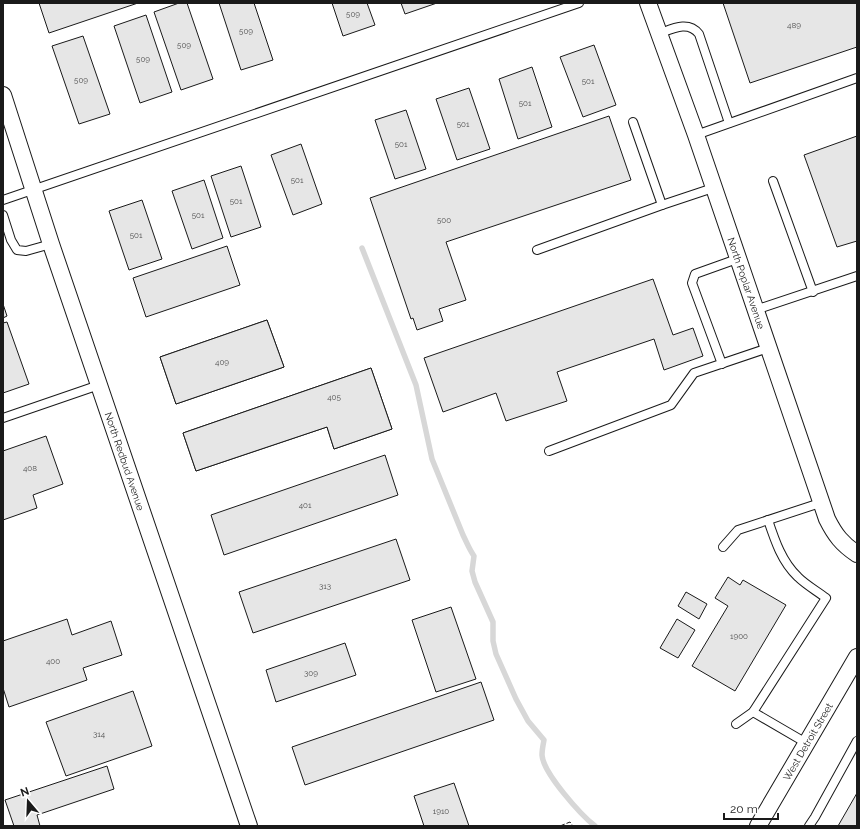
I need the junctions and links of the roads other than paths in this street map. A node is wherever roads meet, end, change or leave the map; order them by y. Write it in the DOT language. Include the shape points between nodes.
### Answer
graph roads {
  1 [pos="578,3"];
  2 [pos="648,3"];
  3 [pos="658,34"];
  4 [pos="857,78"];
  5 [pos="3,95"];
  6 [pos="633,122"];
  7 [pos="729,123"];
  8 [pos="696,135"];
  9 [pos="773,181"];
  10 [pos="713,188"];
  11 [pos="34,190"];
  12 [pos="3,200"];
  13 [pos="662,205"];
  14 [pos="3,215"];
  15 [pos="51,244"];
  16 [pos="537,250"];
  17 [pos="737,259"];
  18 [pos="857,276"];
  19 [pos="813,292"];
  20 [pos="755,310"];
  21 [pos="768,348"];
  22 [pos="722,364"];
  23 [pos="99,384"];
  24 [pos="3,418"];
  25 [pos="549,451"];
  26 [pos="820,503"];
  27 [pos="768,520"];
  28 [pos="723,547"];
  29 [pos="857,554"];
  30 [pos="857,657"];
  31 [pos="753,712"];
  32 [pos="736,724"];
  33 [pos="857,741"];
  34 [pos="808,744"];
  35 [pos="249,826"];
  36 [pos="758,826"];
  37 [pos="809,826"];
  1 -- 11 [label="lane"];
  2 -- 3 [label="street, North Poplar Avenue"];
  3 -- 7 [label="lane" via="684,26 695,29 699,34"];
  3 -- 8 [label="street, North Poplar Avenue"];
  4 -- 7 [label="lane"];
  5 -- 11 [label="street, North Redbud Avenue" via="11,129"];
  6 -- 13 [label="lane"];
  7 -- 8 [label="lane"];
  8 -- 10 [label="street, North Poplar Avenue"];
  9 -- 19 [label="lane"];
  10 -- 13 [label="lane"];
  10 -- 17 [label="street, North Poplar Avenue"];
  11 -- 12 [label="lane"];
  11 -- 15 [label="street, North Redbud Avenue"];
  13 -- 16 [label="lane"];
  14 -- 15 [label="lane" via="17,250 26,251"];
  15 -- 23 [label="street, North Redbud Avenue"];
  17 -- 20 [label="street, North Poplar Avenue"];
  17 -- 22 [label="lane" via="695,274 692,283"];
  18 -- 19 [label="lane"];
  19 -- 20 [label="lane"];
  20 -- 21 [label="street, North Poplar Avenue"];
  21 -- 22 [label="lane"];
  21 -- 26 [label="street, North Poplar Avenue"];
  22 -- 25 [label="lane" via="694,373 671,405"];
  23 -- 24 [label="lane"];
  23 -- 35 [label="street, North Redbud Avenue"];
  26 -- 27 [label="lane"];
  26 -- 29 [label="street, North Poplar Avenue" via="835,534"];
  27 -- 28 [label="lane" via="738,530"];
  27 -- 31 [label="lane" via="783,559 798,577 826,598"];
  30 -- 34 [label="street, West Detroit Street"];
  31 -- 32 [label="lane"];
  31 -- 34 [label="lane"];
  33 -- 37 [label="lane"];
  34 -- 36 [label="street, West Detroit Street"];
}
